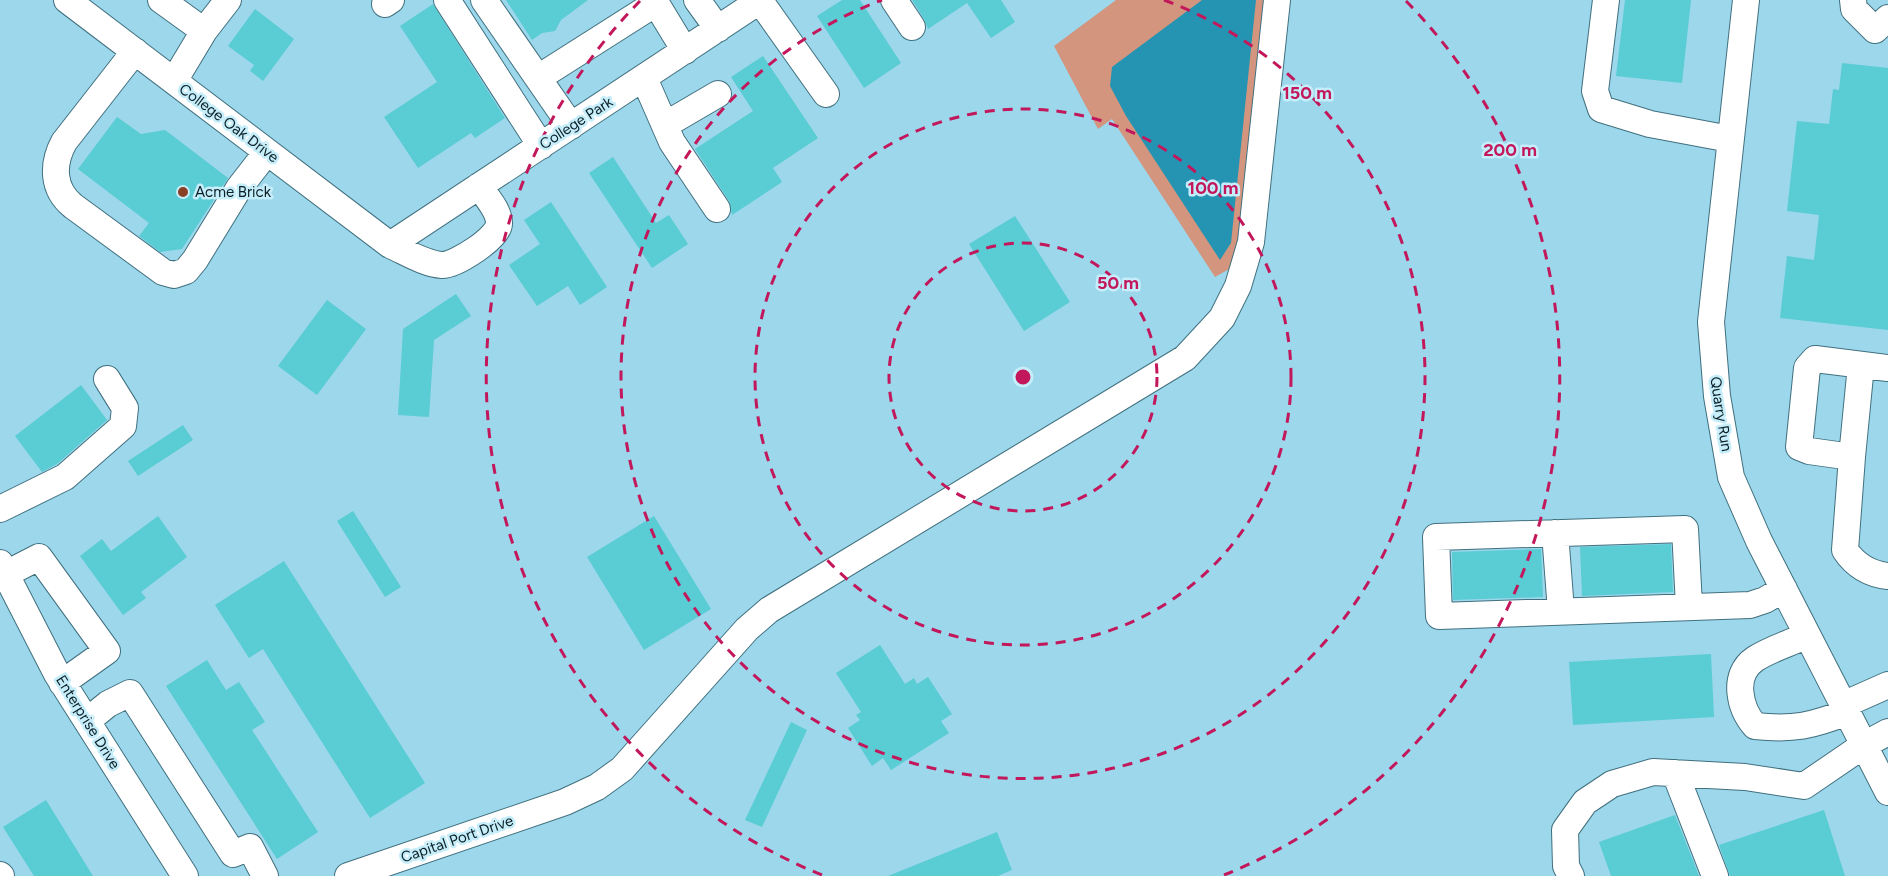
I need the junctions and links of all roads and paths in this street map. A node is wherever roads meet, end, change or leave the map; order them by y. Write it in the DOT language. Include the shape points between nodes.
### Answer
graph roads {
  1 [pos="67,0"];
  2 [pos="161,0"];
  3 [pos="228,0"];
  4 [pos="447,0"];
  5 [pos="484,0"];
  6 [pos="697,0"];
  7 [pos="761,0"];
  8 [pos="894,0"];
  9 [pos="1277,0"];
  10 [pos="1606,0"];
  11 [pos="1746,0"];
  12 [pos="1853,0"];
  13 [pos="655,1"];
  14 [pos="912,27"];
  15 [pos="1884,28"];
  16 [pos="718,29"];
  17 [pos="204,31"];
  18 [pos="135,51"];
  19 [pos="685,51"];
  20 [pos="538,78"];
  21 [pos="644,78"];
  22 [pos="174,81"];
  23 [pos="718,94"];
  24 [pos="826,94"];
  25 [pos="571,126"];
  26 [pos="665,126"];
  27 [pos="1730,139"];
  28 [pos="540,146"];
  29 [pos="267,152"];
  30 [pos="479,186"];
  31 [pos="717,209"];
  32 [pos="390,245"];
  33 [pos="1861,365"];
  34 [pos="1888,368"];
  35 [pos="107,379"];
  36 [pos="1852,458"];
  37 [pos="0,509"];
  38 [pos="1555,533"];
  39 [pos="2,567"];
  40 [pos="1888,576"];
  41 [pos="1784,589"];
  42 [pos="1689,606"];
  43 [pos="1561,611"];
  44 [pos="1807,635"];
  45 [pos="62,683"];
  46 [pos="1888,685"];
  47 [pos="1845,708"];
  48 [pos="87,721"];
  49 [pos="1888,732"];
  50 [pos="1864,745"];
  51 [pos="1675,773"];
  52 [pos="1888,792"];
  53 [pos="184,876"];
  54 [pos="265,876"];
  55 [pos="348,876"];
  56 [pos="1571,876"];
  57 [pos="1715,876"];
  1 -- 18 [label="street, College Oak Drive"];
  2 -- 17 [label="street"];
  3 -- 17 [label="street"];
  4 -- 28 [label="street"];
  5 -- 20 [label="street"];
  6 -- 16 [label="street"];
  7 -- 16 [label="street, College Park"];
  7 -- 24 [label="street"];
  8 -- 14 [label="street"];
  9 -- 55 [label="street, Capital Port Drive" via="1251,242 1238,286 1222,318 1185,358 769,610 747,629 622,769 597,787 565,802"];
  10 -- 27 [label="street" via="1595,91 1601,109 1650,124"];
  11 -- 27 [label="street, Quarry Run"];
  12 -- 15 [label="street" via="1854,9"];
  13 -- 19 [label="street"];
  13 -- 20 [label="street"];
  16 -- 19 [label="street, College Park"];
  17 -- 22 [label="street"];
  18 -- 22 [label="street, College Oak Drive"];
  18 -- 29 [label="street" via="57,154 58,188 72,206 163,272 186,271"];
  19 -- 21 [label="street, College Park"];
  20 -- 25 [label="street"];
  21 -- 25 [label="street, College Park"];
  21 -- 26 [label="street"];
  22 -- 29 [label="street, College Oak Drive"];
  23 -- 26 [label="street"];
  25 -- 28 [label="street, College Park"];
  26 -- 31 [label="street"];
  27 -- 41 [label="street, Quarry Run" via="1711,322 1717,396 1731,477"];
  28 -- 30 [label="street, College Park"];
  29 -- 32 [label="street, College Oak Drive"];
  30 -- 32 [label="street, College Park"];
  30 -- 32 [label="street, College Oak Drive" via="497,212 499,227 458,261 438,264"];
  33 -- 34 [label="street"];
  33 -- 36 [label="street"];
  33 -- 36 [label="street" via="1815,359 1807,368 1799,447"];
  35 -- 37 [label="street" via="124,408 123,426 65,477"];
  36 -- 40 [label="street" via="1845,550 1862,568"];
  38 -- 42 [label="street" via="1685,529"];
  38 -- 43 [label="street"];
  38 -- 43 [label="street" via="1436,537 1439,616"];
  39 -- 45 [label="street, Enterprise Drive"];
  39 -- 45 [label="street" via="39,557 107,651"];
  41 -- 42 [label="street" via="1750,605"];
  41 -- 44 [label="street, Quarry Run"];
  42 -- 43 [label="street"];
  44 -- 47 [label="street, Quarry Run"];
  44 -- 47 [label="street" via="1754,659 1745,671 1740,698 1749,718 1755,726 1777,729 1813,725"];
  45 -- 48 [label="street, Enterprise Drive"];
  46 -- 47 [label="street"];
  47 -- 50 [label="street, Quarry Run"];
  48 -- 53 [label="street, Enterprise Drive"];
  48 -- 54 [label="street" via="130,693 233,854 250,847"];
  49 -- 50 [label="street"];
  50 -- 51 [label="street" via="1804,786 1745,777"];
  50 -- 52 [label="street, Quarry Run"];
  51 -- 56 [label="street" via="1653,772 1612,784 1586,802 1565,830 1566,866"];
  51 -- 57 [label="street"];
}
